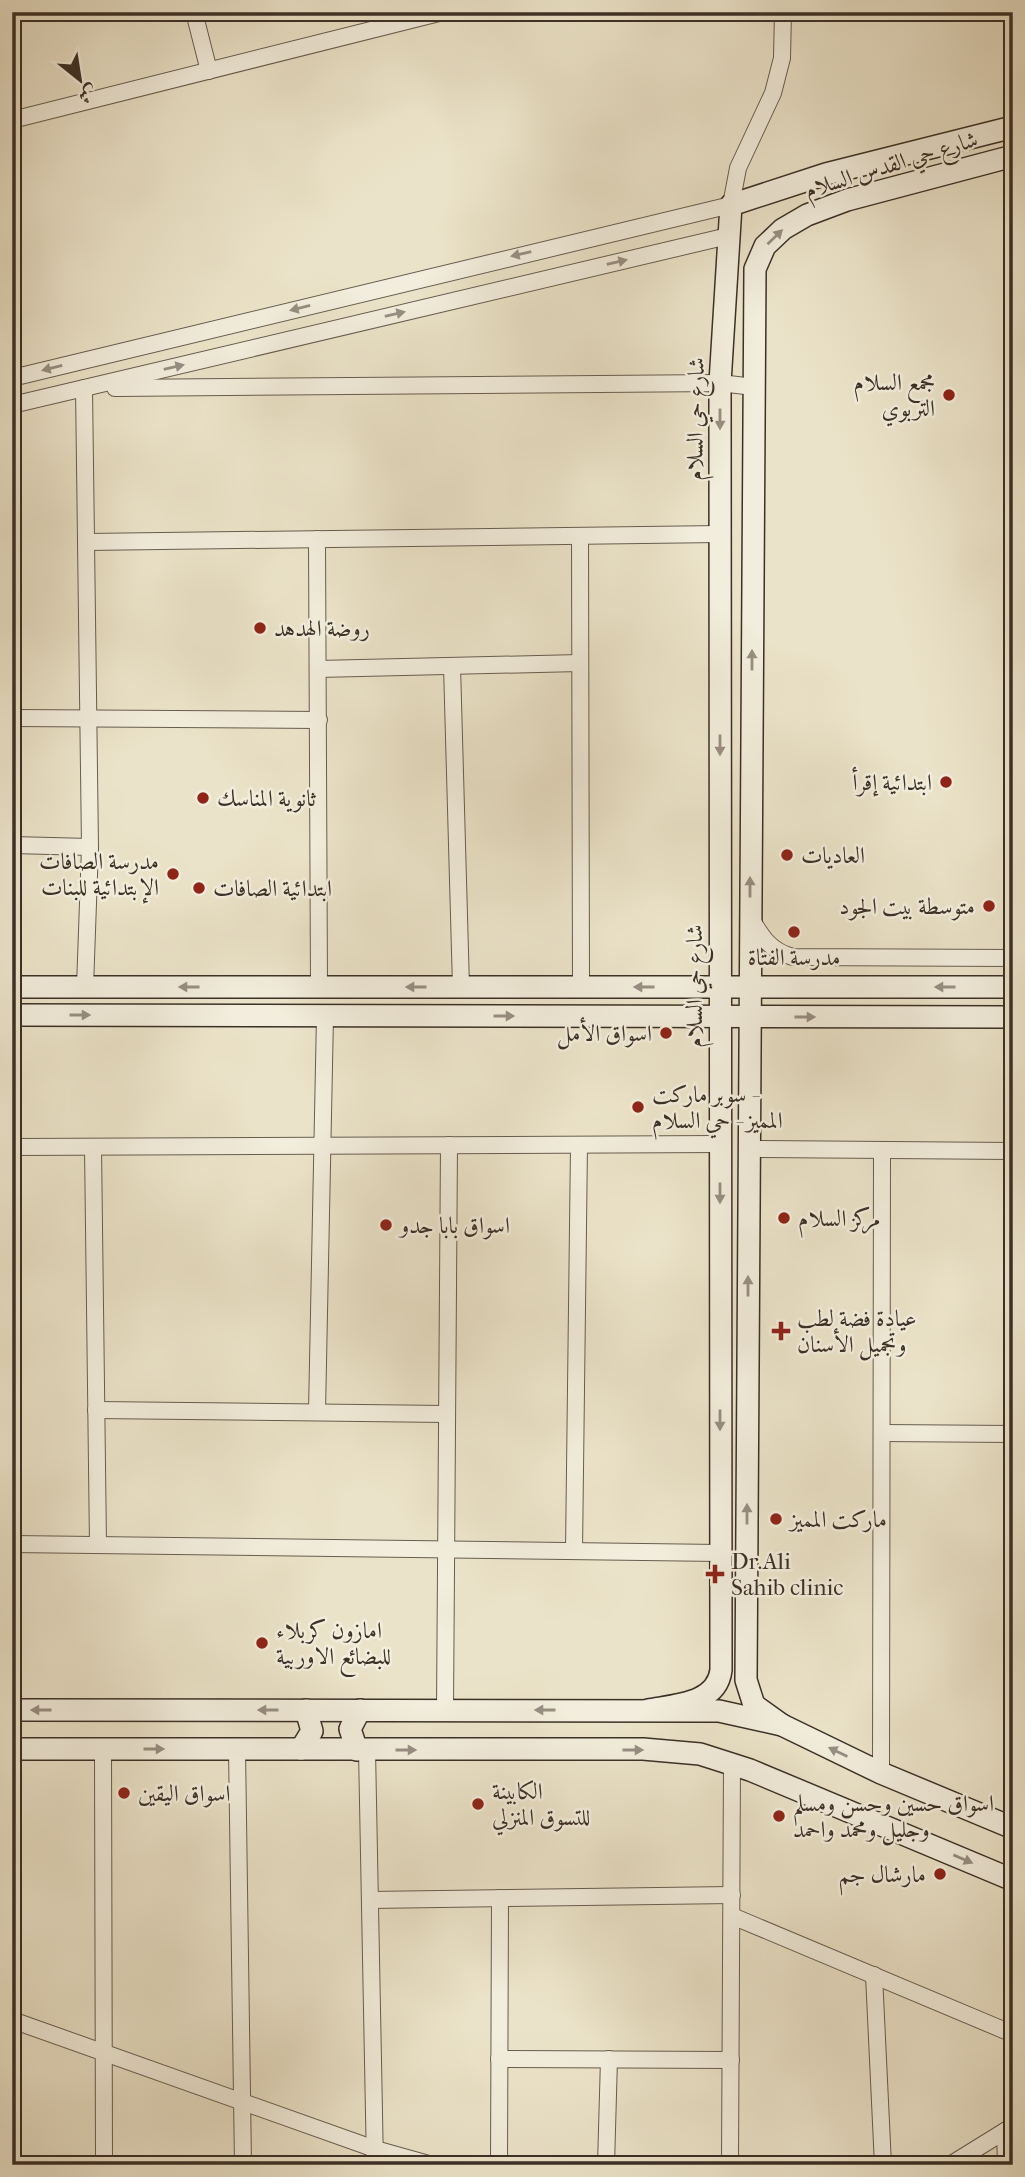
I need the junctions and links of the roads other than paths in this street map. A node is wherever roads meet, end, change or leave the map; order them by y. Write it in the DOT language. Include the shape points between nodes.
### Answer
graph roads {
  1 [pos="194,12"];
  2 [pos="443,12"];
  3 [pos="783,12"];
  4 [pos="392,18"];
  5 [pos="209,71"];
  6 [pos="12,120"];
  7 [pos="1013,127"];
  8 [pos="1013,156"];
  9 [pos="731,205"];
  10 [pos="728,236"];
  11 [pos="12,378"];
  12 [pos="720,383"];
  13 [pos="754,387"];
  14 [pos="84,388"];
  15 [pos="12,405"];
  16 [pos="720,534"];
  17 [pos="580,536"];
  18 [pos="317,539"];
  19 [pos="86,542"];
  20 [pos="580,663"];
  21 [pos="452,666"];
  22 [pos="318,669"];
  23 [pos="12,718"];
  24 [pos="88,718"];
  25 [pos="319,720"];
  26 [pos="12,845"];
  27 [pos="90,847"];
  28 [pos="750,917"];
  29 [pos="1013,958"];
  30 [pos="12,987"];
  31 [pos="85,987"];
  32 [pos="319,987"];
  33 [pos="461,987"];
  34 [pos="581,987"];
  35 [pos="696,987"];
  36 [pos="720,987"];
  37 [pos="750,987"];
  38 [pos="1013,987"];
  39 [pos="781,988"];
  40 [pos="12,1015"];
  41 [pos="325,1016"];
  42 [pos="710,1016"];
  43 [pos="750,1017"];
  44 [pos="777,1017"];
  45 [pos="1013,1017"];
  46 [pos="720,1070"];
  47 [pos="749,1072"];
  48 [pos="720,1144"];
  49 [pos="579,1145"];
  50 [pos="324,1146"];
  51 [pos="449,1146"];
  52 [pos="12,1147"];
  53 [pos="93,1147"];
  54 [pos="749,1149"];
  55 [pos="882,1150"];
  56 [pos="1013,1152"];
  57 [pos="96,1410"];
  58 [pos="317,1412"];
  59 [pos="447,1414"];
  60 [pos="882,1433"];
  61 [pos="1013,1434"];
  62 [pos="12,1544"];
  63 [pos="98,1545"];
  64 [pos="446,1549"];
  65 [pos="574,1551"];
  66 [pos="720,1553"];
  67 [pos="720,1619"];
  68 [pos="746,1621"];
  69 [pos="12,1710"];
  70 [pos="306,1710"];
  71 [pos="360,1710"];
  72 [pos="445,1710"];
  73 [pos="648,1710"];
  74 [pos="782,1726"];
  75 [pos="12,1749"];
  76 [pos="103,1749"];
  77 [pos="237,1749"];
  78 [pos="301,1749"];
  79 [pos="362,1750"];
  80 [pos="732,1763"];
  81 [pos="881,1773"];
  82 [pos="1013,1828"];
  83 [pos="1013,1880"];
  84 [pos="732,1895"];
  85 [pos="500,1898"];
  86 [pos="370,1900"];
  87 [pos="732,1916"];
  88 [pos="874,1975"];
  89 [pos="12,2020"];
  90 [pos="1013,2034"];
  91 [pos="103,2052"];
  92 [pos="499,2059"];
  93 [pos="609,2059"];
  94 [pos="731,2060"];
  95 [pos="242,2102"];
  96 [pos="1009,2128"];
  97 [pos="375,2157"];
  98 [pos="104,2165"];
  99 [pos="243,2165"];
  100 [pos="432,2165"];
  101 [pos="499,2165"];
  102 [pos="606,2165"];
  103 [pos="730,2165"];
  104 [pos="883,2165"];
  105 [pos="950,2165"];
  106 [pos="1006,2165"];
  1 -- 5 [label="street"];
  2 -- 4 [label="street"];
  3 -- 9 [label="street" via="782,58 773,93 738,168"];
  4 -- 5 [label="street"];
  5 -- 6 [label="street"];
  7 -- 9 [label="main road" via="826,174"];
  13 -- 8 [label="main road, شارع حي القدس السلام, one-way" via="755,269 765,246 783,229 847,200"];
  9 -- 10 [label="main road, شارع حي السلام"];
  9 -- 11 [label="street, one-way"];
  10 -- 12 [label="main road, شارع حي السلام"];
  14 -- 10 [label="street, one-way"];
  12 -- 13 [label="street"];
  12 -- 14 [label="street"];
  12 -- 16 [label="main road, شارع حي السلام, one-way"];
  28 -- 13 [label="main road, شارع حي القدس السلام, one-way"];
  14 -- 15 [label="street"];
  14 -- 19 [label="street"];
  16 -- 17 [label="street"];
  16 -- 36 [label="main road, شارع حي السلام, one-way"];
  17 -- 18 [label="street"];
  17 -- 20 [label="street"];
  18 -- 19 [label="street"];
  18 -- 22 [label="street"];
  19 -- 24 [label="street"];
  20 -- 21 [label="street"];
  20 -- 34 [label="street"];
  21 -- 22 [label="street"];
  21 -- 33 [label="street"];
  22 -- 25 [label="street"];
  23 -- 24 [label="street"];
  24 -- 25 [label="street"];
  24 -- 27 [label="street"];
  25 -- 32 [label="street"];
  26 -- 27 [label="street"];
  27 -- 31 [label="street"];
  28 -- 29 [label="street" via="768,946 793,957"];
  28 -- 37 [label="main road, شارع حي القدس السلام"];
  30 -- 31 [label="main road"];
  32 -- 31 [label="main road, one-way"];
  33 -- 32 [label="main road, one-way"];
  33 -- 34 [label="main road"];
  35 -- 34 [label="main road, one-way"];
  35 -- 36 [label="main road"];
  35 -- 42 [label="main road" via="709,998"];
  36 -- 37 [label="main road"];
  36 -- 42 [label="main road, شارع حي السلام"];
  37 -- 39 [label="main road"];
  37 -- 43 [label="main road, شارع حي القدس السلام"];
  38 -- 39 [label="main road, one-way"];
  39 -- 44 [label="main road" via="768,998 769,1009"];
  40 -- 41 [label="main road, one-way"];
  41 -- 42 [label="main road, one-way"];
  41 -- 50 [label="street"];
  42 -- 43 [label="main road"];
  42 -- 46 [label="main road, شارع حي السلام"];
  43 -- 44 [label="main road"];
  43 -- 47 [label="main road, شارع حي القدس السلام"];
  44 -- 45 [label="main road, one-way"];
  46 -- 47 [label="main road" via="735,1066"];
  46 -- 48 [label="main road, شارع حي السلام"];
  47 -- 54 [label="main road, شارع حي القدس السلام"];
  48 -- 49 [label="street"];
  48 -- 66 [label="main road, شارع حي السلام, one-way"];
  49 -- 51 [label="street"];
  49 -- 65 [label="street"];
  50 -- 51 [label="street"];
  50 -- 53 [label="street"];
  50 -- 58 [label="street"];
  51 -- 59 [label="street"];
  52 -- 53 [label="street"];
  53 -- 57 [label="street"];
  54 -- 55 [label="street"];
  68 -- 54 [label="main road, شارع حي القدس السلام, one-way"];
  55 -- 56 [label="street"];
  55 -- 60 [label="street"];
  57 -- 58 [label="street"];
  57 -- 63 [label="street"];
  58 -- 59 [label="street"];
  59 -- 64 [label="street"];
  60 -- 61 [label="street"];
  60 -- 81 [label="street"];
  62 -- 63 [label="street"];
  63 -- 64 [label="street"];
  64 -- 65 [label="street"];
  64 -- 72 [label="street"];
  65 -- 66 [label="street"];
  66 -- 67 [label="main road, شارع حي السلام"];
  67 -- 68 [label="main road" via="733,1624"];
  67 -- 73 [label="main road, شارع حي السلام" via="718,1684 692,1701"];
  68 -- 74 [label="main road, شارع حي القدس السلام" via="747,1690 760,1712"];
  70 -- 69 [label="main road, one-way"];
  70 -- 71 [label="main road"];
  70 -- 78 [label="main road" via="312,1731"];
  71 -- 72 [label="main road"];
  71 -- 79 [label="main road" via="350,1729"];
  73 -- 72 [label="main road, one-way"];
  73 -- 74 [label="main road" via="719,1712"];
  81 -- 74 [label="main road, one-way"];
  75 -- 76 [label="main road"];
  76 -- 77 [label="main road, one-way"];
  76 -- 91 [label="street"];
  77 -- 78 [label="main road"];
  77 -- 95 [label="street"];
  78 -- 79 [label="main road"];
  79 -- 80 [label="main road, one-way" via="643,1749 700,1754"];
  79 -- 86 [label="street"];
  80 -- 83 [label="main road, one-way"];
  80 -- 84 [label="street"];
  81 -- 82 [label="main road"];
  84 -- 85 [label="street"];
  84 -- 87 [label="street"];
  85 -- 86 [label="street"];
  85 -- 92 [label="street"];
  86 -- 97 [label="street"];
  87 -- 88 [label="street"];
  87 -- 94 [label="street"];
  88 -- 90 [label="street"];
  88 -- 104 [label="street"];
  89 -- 91 [label="street"];
  91 -- 95 [label="street"];
  91 -- 98 [label="street"];
  92 -- 93 [label="street"];
  92 -- 101 [label="street"];
  93 -- 94 [label="street"];
  93 -- 102 [label="street"];
  94 -- 103 [label="street"];
  95 -- 97 [label="street"];
  95 -- 99 [label="street"];
  96 -- 105 [label="street"];
  96 -- 106 [label="street"];
  97 -- 100 [label="street"];
}
